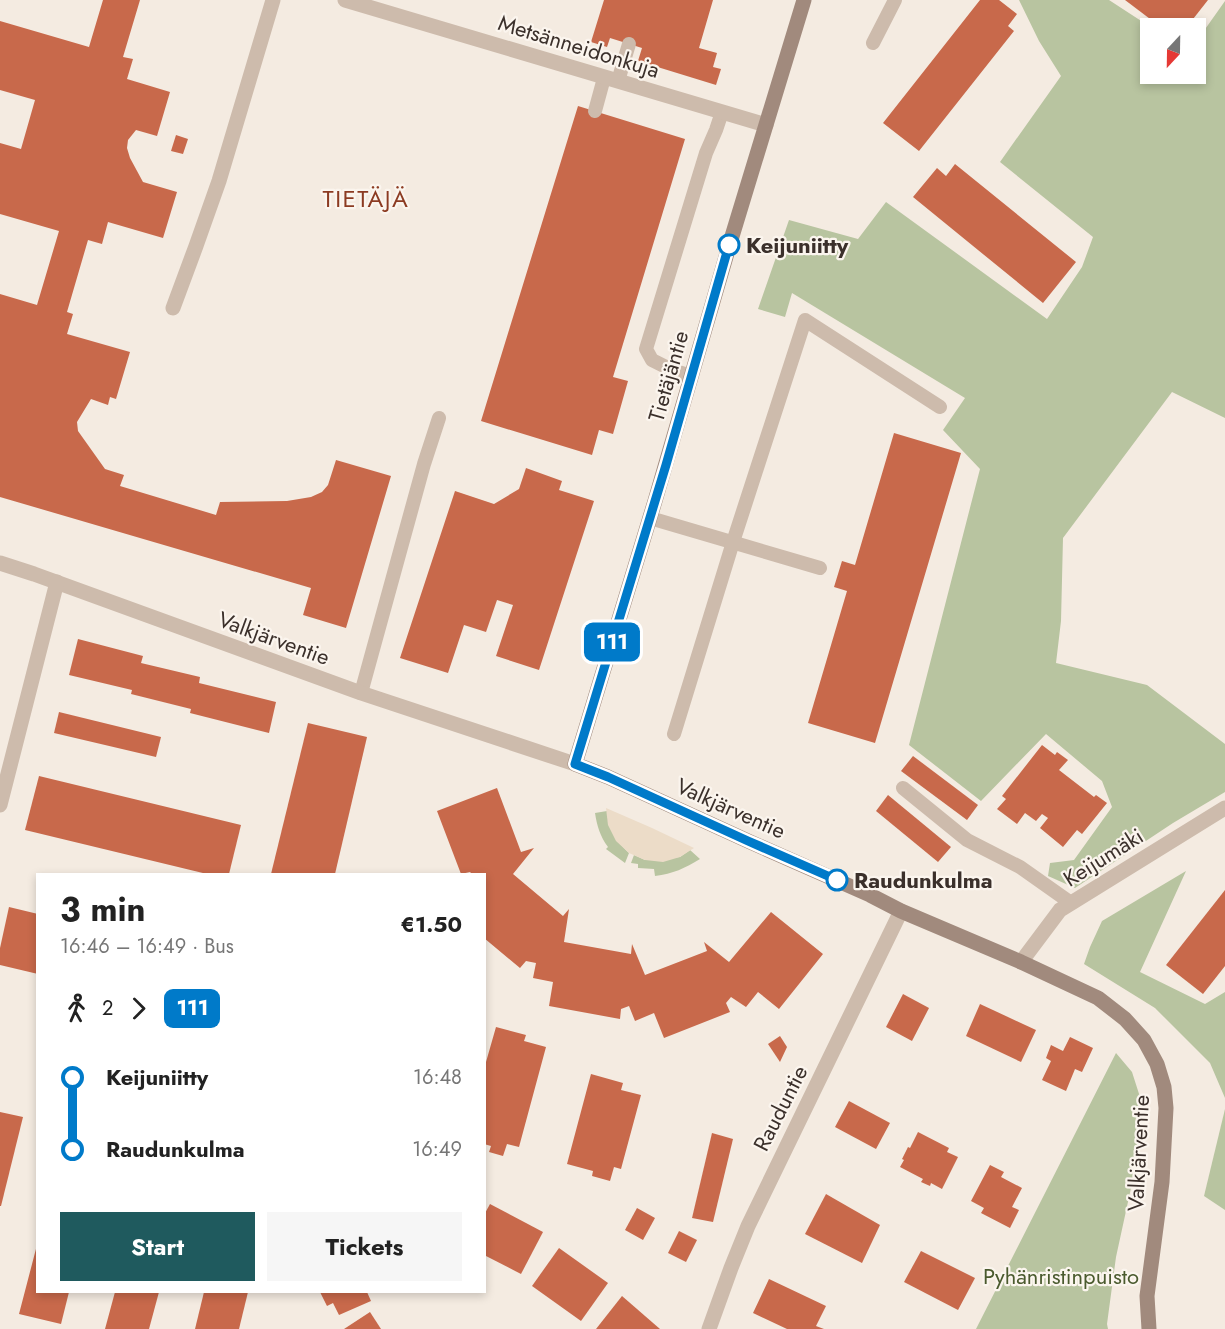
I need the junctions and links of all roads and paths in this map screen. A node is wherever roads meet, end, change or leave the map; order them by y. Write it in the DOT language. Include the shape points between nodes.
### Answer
graph roads {
  1 [pos="273,0"];
  2 [pos="345,0"];
  3 [pos="804,0"];
  4 [pos="895,0"];
  5 [pos="873,43"];
  6 [pos="629,44"];
  7 [pos="611,80"];
  8 [pos="595,111"];
  9 [pos="722,112"];
  10 [pos="766,126"];
  11 [pos="173,308"];
  12 [pos="692,376"];
  13 [pos="940,406"];
  14 [pos="439,418"];
  15 [pos="650,518"];
  16 [pos="733,542"];
  17 [pos="0,563"];
  18 [pos="820,568"];
  19 [pos="57,582"];
  20 [pos="361,693"];
  21 [pos="674,734"];
  22 [pos="575,764"];
  23 [pos="903,788"];
  24 [pos="0,805"];
  25 [pos="1225,808"];
  26 [pos="1071,903"];
  27 [pos="901,911"];
  28 [pos="1021,962"];
  29 [pos="709,1329"];
  30 [pos="1149,1329"];
  1 -- 11 [label="street" via="219,181"];
  2 -- 7 [label="street, Metsänneidonkuja"];
  3 -- 10 [label="street, Tietäjäntie"];
  4 -- 5 [label="lane"];
  6 -- 7 [label="lane"];
  7 -- 8 [label="lane"];
  7 -- 9 [label="street, Metsänneidonkuja"];
  9 -- 10 [label="street, Metsänneidonkuja"];
  9 -- 12 [label="lane" via="646,349 652,360"];
  10 -- 12 [label="street, Tietäjäntie"];
  12 -- 15 [label="street, Tietäjäntie"];
  13 -- 16 [label="lane" via="805,320"];
  14 -- 20 [label="lane"];
  15 -- 16 [label="lane"];
  15 -- 22 [label="street, Tietäjäntie"];
  16 -- 18 [label="lane"];
  16 -- 21 [label="lane"];
  17 -- 19 [label="street, Valkjärventie"];
  19 -- 20 [label="street, Valkjärventie"];
  19 -- 24 [label="street"];
  20 -- 22 [label="street, Valkjärventie"];
  22 -- 27 [label="street, Valkjärventie"];
  23 -- 26 [label="lane" via="967,840 1020,867"];
  25 -- 26 [label="street, Keijumäki"];
  26 -- 28 [label="street, Keijumäki" via="1060,910"];
  27 -- 28 [label="street, Valkjärventie"];
  27 -- 29 [label="street, Rauduntie" via="752,1216"];
  28 -- 30 [label="street, Valkjärventie" via="1098,998 1144,1040 1157,1064 1164,1087 1166,1129 1147,1296"];
}
